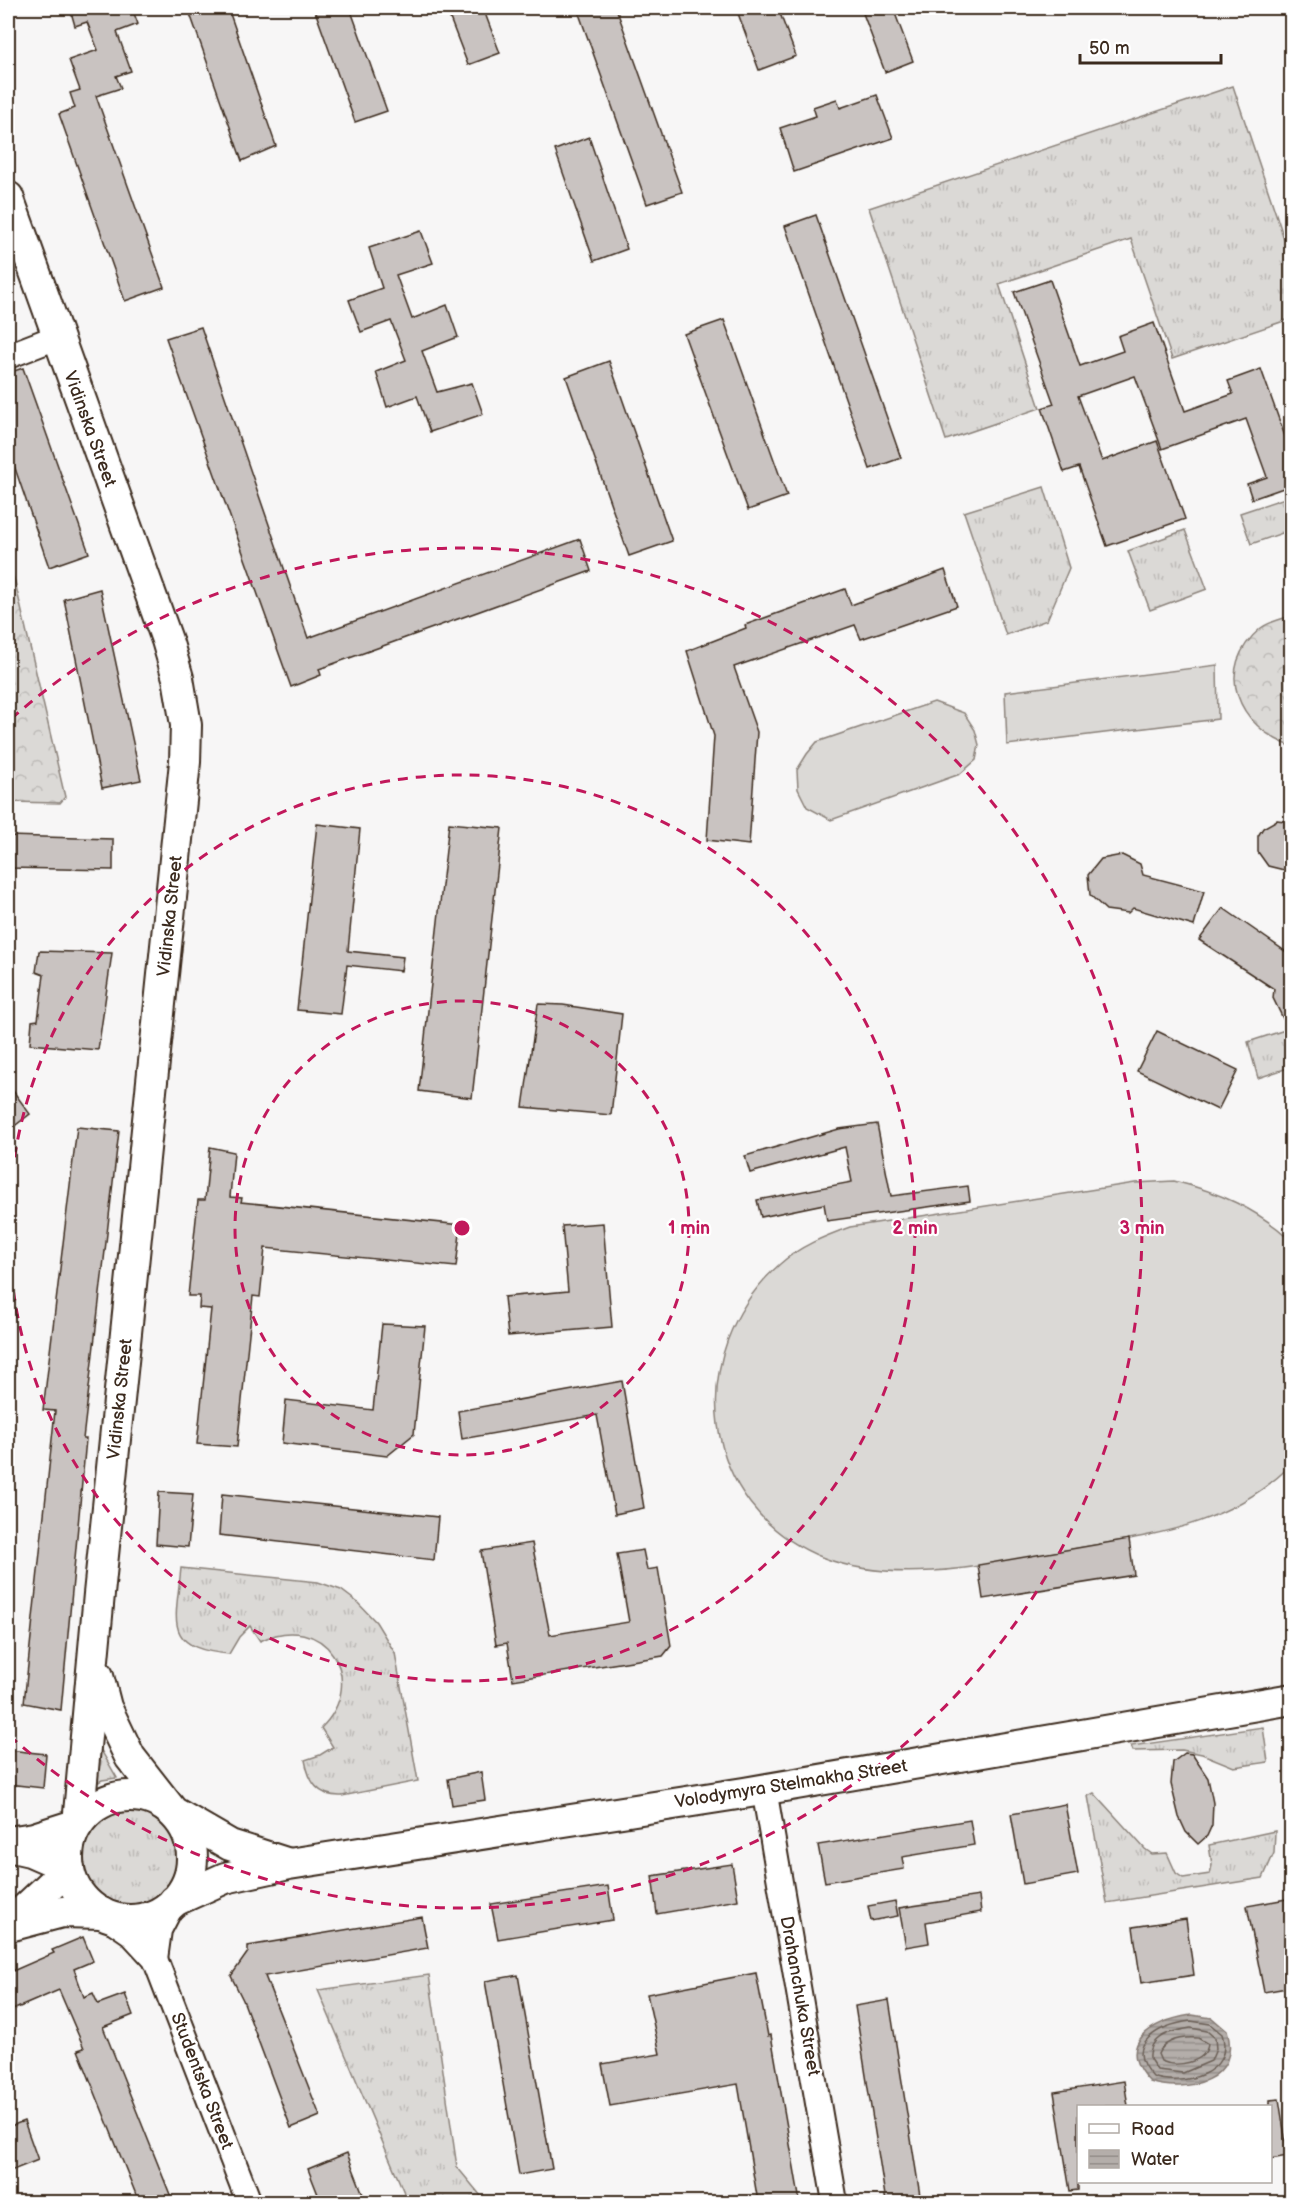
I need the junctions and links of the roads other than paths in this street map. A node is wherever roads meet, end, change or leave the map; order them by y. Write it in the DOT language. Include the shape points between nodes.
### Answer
graph roads {
  1 [pos="8,197"];
  2 [pos="57,337"];
  3 [pos="8,356"];
  4 [pos="94,1662"];
  5 [pos="1292,1699"];
  6 [pos="764,1789"];
  7 [pos="173,1812"];
  8 [pos="78,1824"];
  9 [pos="8,1844"];
  10 [pos="289,1864"];
  11 [pos="69,1868"];
  12 [pos="174,1901"];
  13 [pos="102,1913"];
  14 [pos="8,1925"];
  15 [pos="155,1959"];
  16 [pos="249,2202"];
  17 [pos="835,2202"];
  1 -- 2 [label="main road, Vidinska Street"];
  2 -- 3 [label="street"];
  2 -- 4 [label="main road, Vidinska Street" via="167,640 186,725 170,925"];
  4 -- 7 [label="main road, Vidinska Street" via="106,1707 130,1757"];
  4 -- 8 [label="main road, Vidinska Street"];
  5 -- 6 [label="main road, Volodymyra Stelmakha Street"];
  6 -- 10 [label="main road, Volodymyra Stelmakha Street"];
  6 -- 17 [label="street, Drahanchuka Street"];
  7 -- 8 [label="main road" via="141,1796 123,1796 106,1800"];
  7 -- 10 [label="main road, Volodymyra Stelmakha Street" via="230,1845"];
  7 -- 12 [label="main road" via="192,1847 189,1876"];
  8 -- 9 [label="main road"];
  8 -- 11 [label="main road" via="71,1837"];
  9 -- 11 [label="main road"];
  10 -- 12 [label="main road, Volodymyra Stelmakha Street" via="225,1878"];
  11 -- 13 [label="main road" via="80,1895"];
  11 -- 14 [label="main road"];
  12 -- 13 [label="main road" via="147,1917 132,1920"];
  12 -- 15 [label="street" via="159,1930"];
  13 -- 14 [label="main road" via="62,1912"];
  13 -- 15 [label="street" via="130,1933"];
  15 -- 16 [label="street, Studentska Street"];
}
